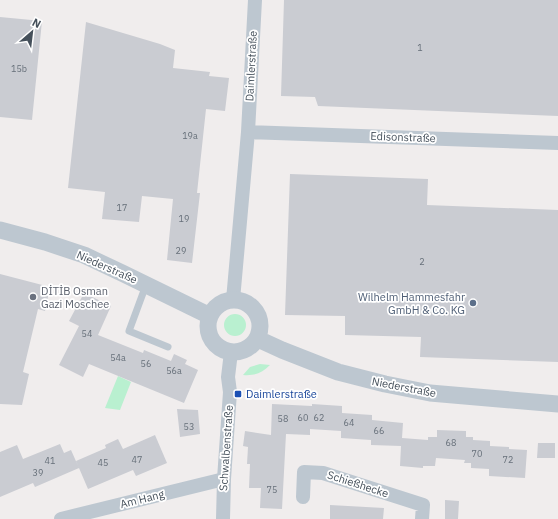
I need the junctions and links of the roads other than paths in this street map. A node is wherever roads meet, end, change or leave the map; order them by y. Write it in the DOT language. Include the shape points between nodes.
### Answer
graph roads {
  1 [pos="255,0"];
  2 [pos="248,132"];
  3 [pos="558,143"];
  4 [pos="0,230"];
  5 [pos="146,285"];
  6 [pos="233,300"];
  7 [pos="210,316"];
  8 [pos="258,339"];
  9 [pos="168,347"];
  10 [pos="231,352"];
  11 [pos="558,404"];
  12 [pos="224,479"];
  13 [pos="302,497"];
  14 [pos="61,519"];
  15 [pos="223,519"];
  16 [pos="422,519"];
  1 -- 2 [label="street, Daimlerstraße"];
  2 -- 3 [label="street, Edisonstraße"];
  2 -- 6 [label="street, Daimlerstraße"];
  4 -- 5 [label="street, Niederstraße" via="84,255"];
  5 -- 7 [label="street, Niederstraße"];
  5 -- 9 [label="lane" via="128,331"];
  6 -- 7 [label="street" via="217,306"];
  6 -- 8 [label="street" via="250,305 257,312 261,320"];
  7 -- 10 [label="street" via="208,332 211,339 223,350"];
  8 -- 10 [label="street" via="246,350"];
  8 -- 11 [label="street, Niederstraße" via="338,372 385,384 430,393"];
  10 -- 12 [label="street, Schwalbenstraße"];
  12 -- 14 [label="street, Am Hang"];
  12 -- 15 [label="street, Schwalbenstraße"];
  13 -- 16 [label="street, Schießhecke" via="304,472 323,473 423,505"];
}
